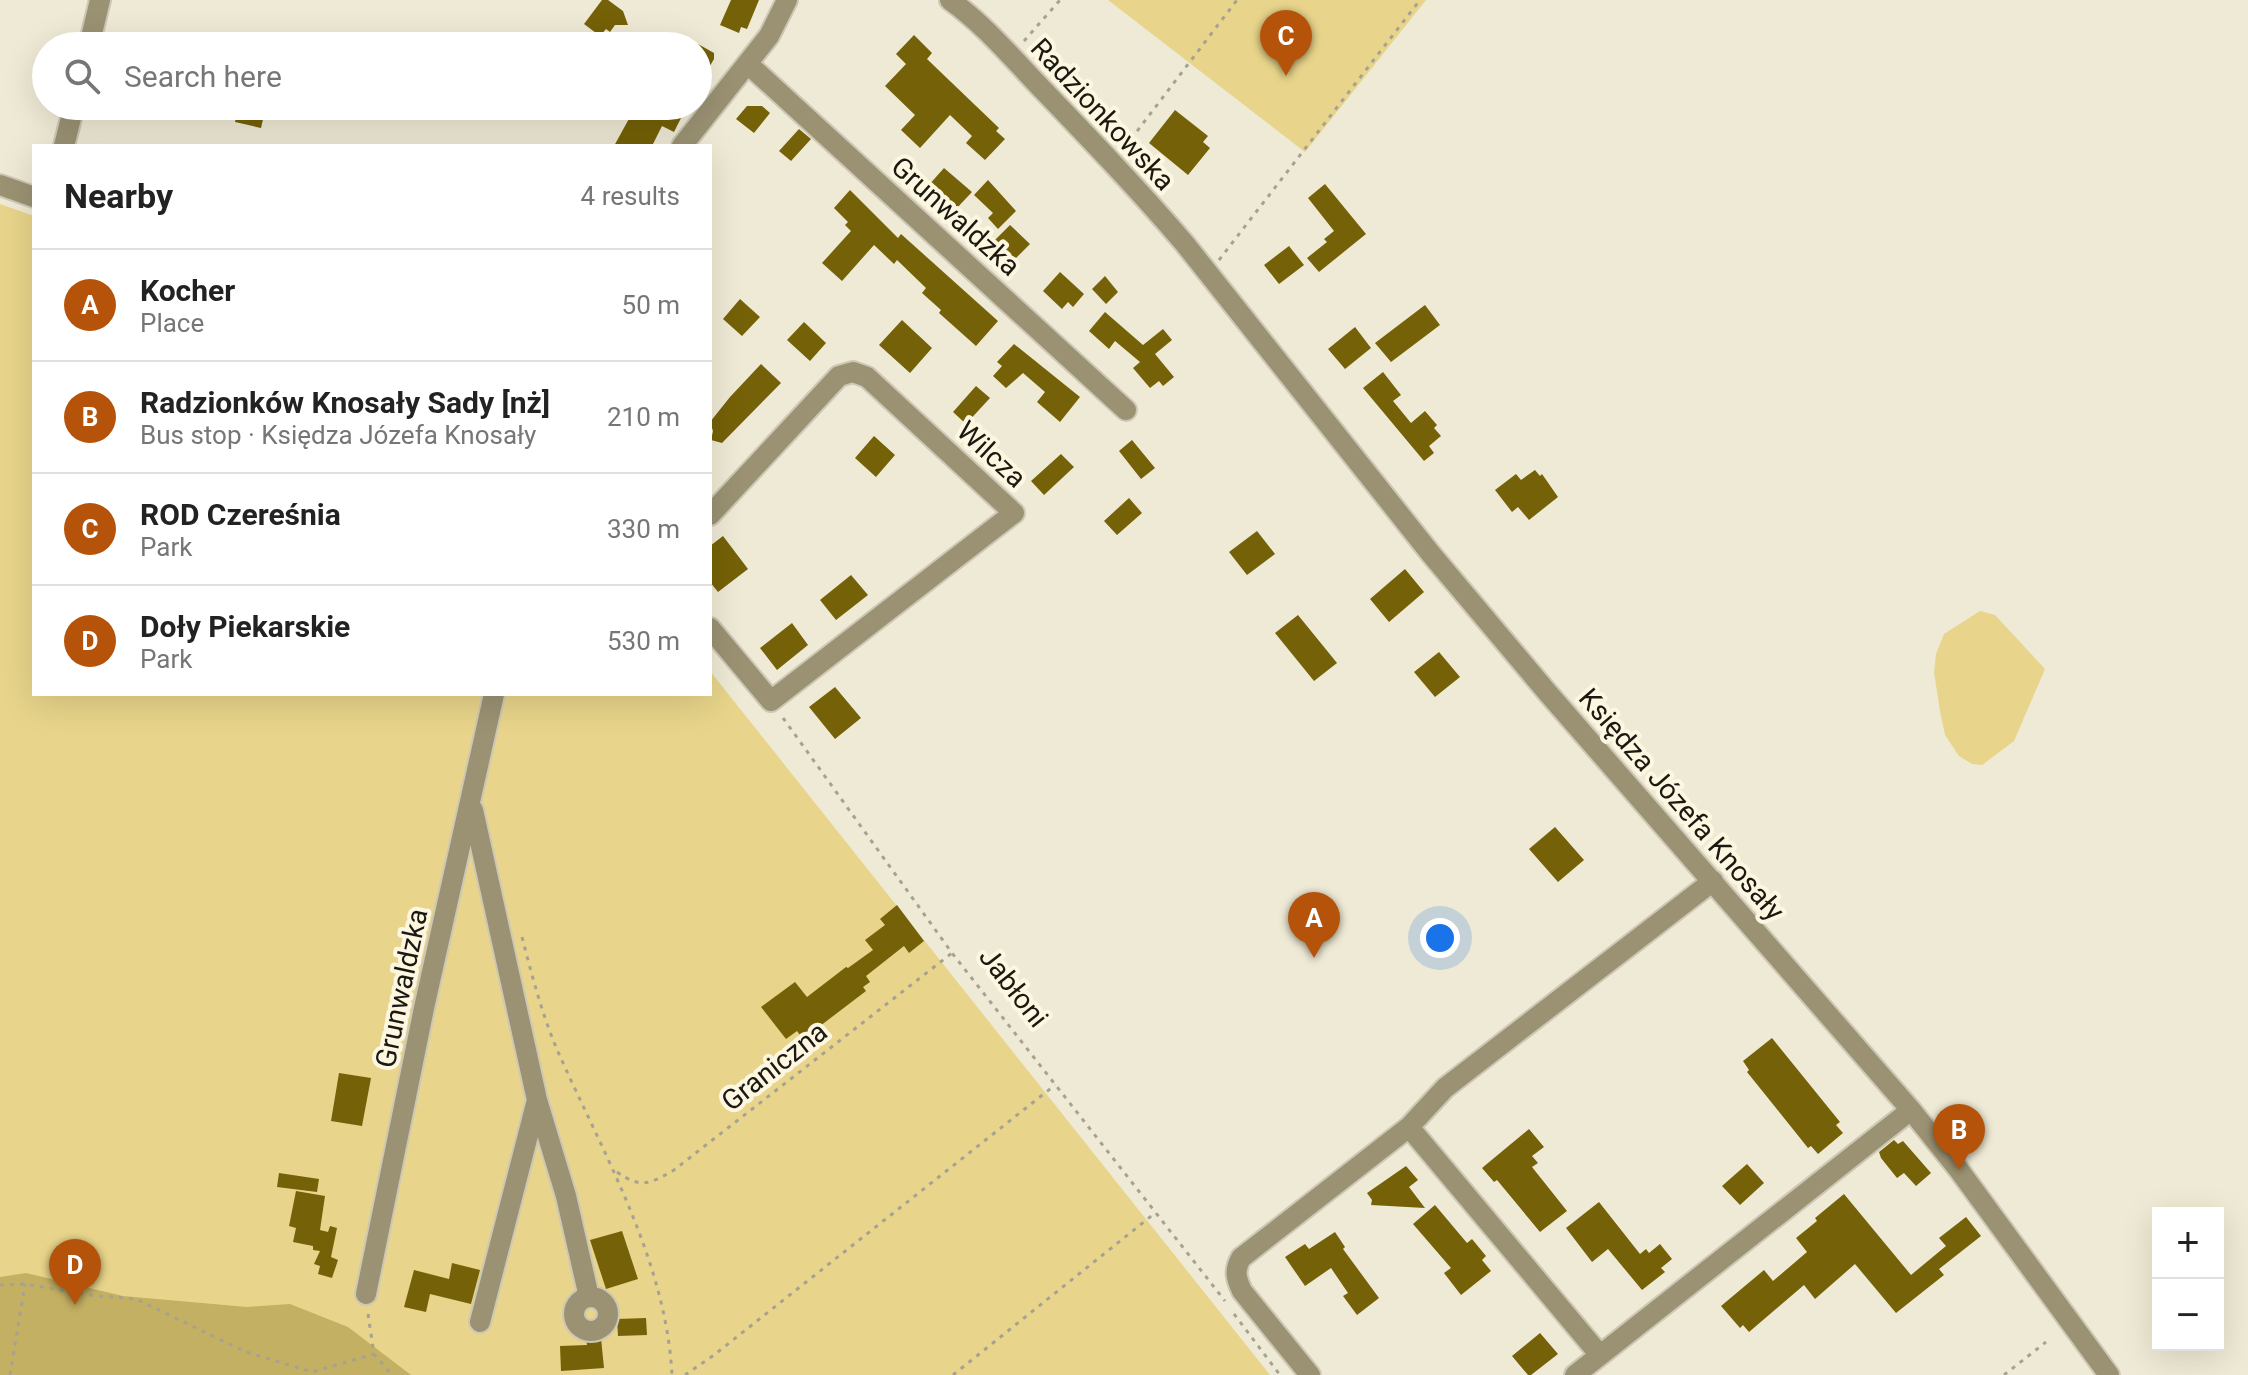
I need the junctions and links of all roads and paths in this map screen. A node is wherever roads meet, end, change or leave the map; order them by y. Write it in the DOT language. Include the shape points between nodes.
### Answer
graph roads {
  1 [pos="100,0"];
  2 [pos="787,0"];
  3 [pos="950,0"];
  4 [pos="1060,0"];
  5 [pos="1237,0"];
  6 [pos="1420,0"];
  7 [pos="92,32"];
  8 [pos="1010,56"];
  9 [pos="748,64"];
  10 [pos="712,109"];
  11 [pos="70,120"];
  12 [pos="703,120"];
  13 [pos="64,144"];
  14 [pos="684,144"];
  15 [pos="1112,162"];
  16 [pos="0,185"];
  17 [pos="32,196"];
  18 [pos="1209,273"];
  19 [pos="1126,410"];
  20 [pos="712,513"];
  21 [pos="712,630"];
  22 [pos="494,696"];
  23 [pos="771,701"];
  24 [pos="472,802"];
  25 [pos="1713,881"];
  26 [pos="521,934"];
  27 [pos="952,953"];
  28 [pos="1055,1085"];
  29 [pos="537,1100"];
  30 [pos="1911,1110"];
  31 [pos="1409,1127"];
  32 [pos="614,1169"];
  33 [pos="1155,1213"];
  34 [pos="25,1284"];
  35 [pos="0,1285"];
  36 [pos="366,1294"];
  37 [pos="589,1297"];
  38 [pos="480,1322"];
  39 [pos="2046,1342"];
  40 [pos="374,1354"];
  41 [pos="1599,1354"];
  42 [pos="10,1375"];
  43 [pos="392,1375"];
  44 [pos="672,1375"];
  45 [pos="685,1375"];
  46 [pos="953,1375"];
  47 [pos="1280,1375"];
  48 [pos="1310,1375"];
  49 [pos="1575,1375"];
  50 [pos="2004,1375"];
  51 [pos="2109,1375"];
  1 -- 7 [label="street"];
  2 -- 9 [label="street"];
  3 -- 8 [label="street, Radzionkowska"];
  4 -- 8 [label="path"];
  5 -- 15 [label="path"];
  6 -- 18 [label="path"];
  8 -- 15 [label="street, Radzionkowska"];
  9 -- 10 [label="street"];
  9 -- 19 [label="street, Grunwaldzka"];
  11 -- 13 [label="street"];
  12 -- 14 [label="street"];
  15 -- 18 [label="street, Radzionkowska"];
  16 -- 17 [label="street"];
  18 -- 25 [label="street, Księdza Józefa Knosały" via="1431,554"];
  20 -- 23 [label="street, Wilcza" via="839,376 853,372 867,377 1014,513"];
  21 -- 23 [label="street"];
  22 -- 24 [label="street, Grunwaldzka"];
  23 -- 27 [label="path, Jabłoni"];
  24 -- 29 [label="street"];
  24 -- 36 [label="street, Grunwaldzka"];
  25 -- 30 [label="street, Księdza Józefa Knosały"];
  25 -- 31 [label="street" via="1445,1088"];
  26 -- 32 [label="path" via="558,1051"];
  27 -- 28 [label="path, Jabłoni"];
  27 -- 32 [label="path, Graniczna" via="674,1170 647,1184 630,1181"];
  28 -- 33 [label="path, Jabłoni"];
  28 -- 45 [label="path"];
  29 -- 37 [label="street"];
  29 -- 38 [label="street"];
  30 -- 41 [label="street"];
  30 -- 51 [label="street, Księdza Józefa Knosały"];
  31 -- 41 [label="street"];
  31 -- 48 [label="street" via="1237,1265 1242,1291"];
  32 -- 44 [label="path" via="644,1244"];
  33 -- 46 [label="path"];
  33 -- 47 [label="path, Jabłoni"];
  34 -- 35 [label="path"];
  34 -- 40 [label="path" via="136,1299 246,1352 312,1372"];
  34 -- 42 [label="path"];
  36 -- 40 [label="path"];
  39 -- 50 [label="path"];
  40 -- 43 [label="path"];
  41 -- 49 [label="street"];
}
